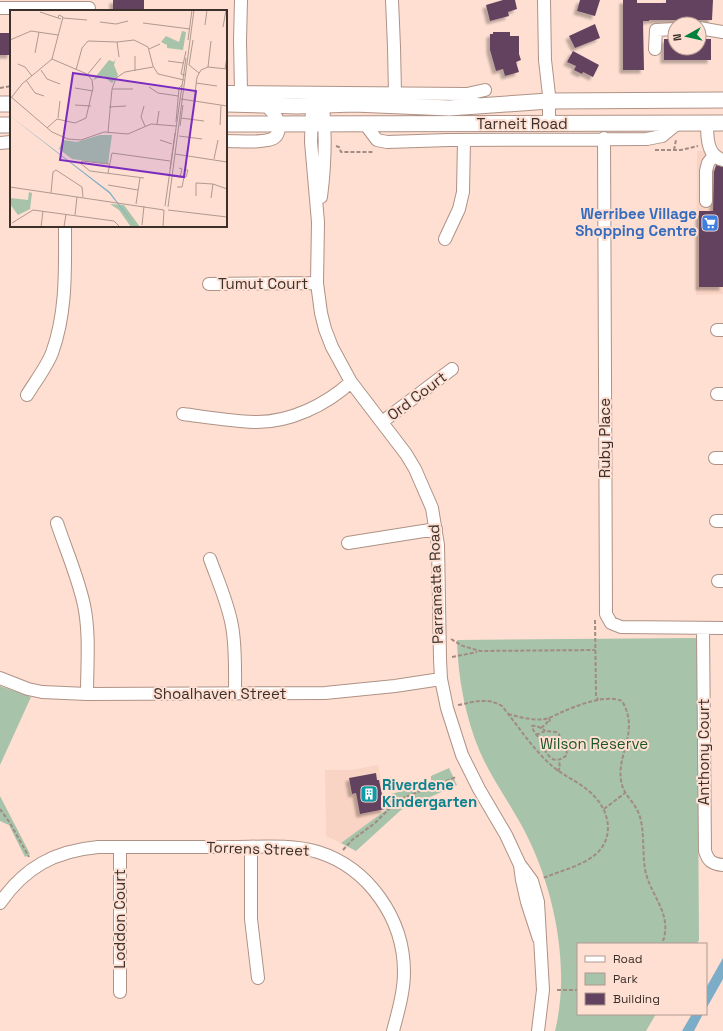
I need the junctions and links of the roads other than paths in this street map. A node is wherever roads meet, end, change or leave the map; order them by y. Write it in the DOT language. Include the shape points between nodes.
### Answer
graph roads {
  1 [pos="241,0"];
  2 [pos="392,0"];
  3 [pos="544,0"];
  4 [pos="89,6"];
  5 [pos="0,8"];
  6 [pos="667,29"];
  7 [pos="707,29"];
  8 [pos="723,32"];
  9 [pos="656,49"];
  10 [pos="485,90"];
  11 [pos="241,91"];
  12 [pos="227,92"];
  13 [pos="395,93"];
  14 [pos="467,94"];
  15 [pos="723,100"];
  16 [pos="545,102"];
  17 [pos="227,104"];
  18 [pos="266,105"];
  19 [pos="318,105"];
  20 [pos="479,106"];
  21 [pos="678,123"];
  22 [pos="707,123"];
  23 [pos="723,123"];
  24 [pos="227,124"];
  25 [pos="279,124"];
  26 [pos="318,124"];
  27 [pos="365,124"];
  28 [pos="546,124"];
  29 [pos="604,138"];
  30 [pos="658,138"];
  31 [pos="464,140"];
  32 [pos="227,141"];
  33 [pos="671,141"];
  34 [pos="718,158"];
  35 [pos="706,200"];
  36 [pos="65,227"];
  37 [pos="445,239"];
  38 [pos="317,283"];
  39 [pos="209,284"];
  40 [pos="452,369"];
  41 [pos="351,382"];
  42 [pos="27,395"];
  43 [pos="183,414"];
  44 [pos="382,422"];
  45 [pos="57,523"];
  46 [pos="436,529"];
  47 [pos="348,543"];
  48 [pos="210,559"];
  49 [pos="703,628"];
  50 [pos="723,628"];
  51 [pos="0,678"];
  52 [pos="441,679"];
  53 [pos="87,694"];
  54 [pos="235,694"];
  55 [pos="120,847"];
  56 [pos="251,847"];
  57 [pos="520,865"];
  58 [pos="723,865"];
  59 [pos="0,903"];
  60 [pos="539,939"];
  61 [pos="258,978"];
  62 [pos="120,992"];
  63 [pos="393,1031"];
  64 [pos="538,1031"];
  1 -- 11 [label="street"];
  2 -- 13 [label="street"];
  3 -- 16 [label="street" via="544,60 541,83"];
  4 -- 5 [label="street"];
  6 -- 9 [label="street" via="656,30"];
  7 -- 8 [label="street"];
  10 -- 14 [label="street"];
  11 -- 12 [label="street"];
  11 -- 13 [label="street"];
  13 -- 14 [label="street"];
  14 -- 20 [label="street, Tarneit Road"];
  15 -- 16 [label="main road, Tarneit Road"];
  16 -- 20 [label="main road, Tarneit Road"];
  16 -- 28 [label="street"];
  17 -- 18 [label="main road, Tarneit Road"];
  18 -- 19 [label="main road, Tarneit Road"];
  18 -- 25 [label="street" via="276,116"];
  19 -- 20 [label="main road, Tarneit Road" via="449,108"];
  19 -- 26 [label="street, Parramatta Road"];
  21 -- 22 [label="main road, Tarneit Road"];
  21 -- 28 [label="main road, Tarneit Road"];
  21 -- 30 [label="street"];
  22 -- 23 [label="main road, Tarneit Road"];
  22 -- 34 [label="street" via="708,143"];
  24 -- 25 [label="main road, Tarneit Road"];
  25 -- 26 [label="main road, Tarneit Road"];
  25 -- 32 [label="street" via="277,136 268,140"];
  26 -- 27 [label="main road, Tarneit Road"];
  26 -- 38 [label="street, Parramatta Road" via="325,165 318,222"];
  27 -- 28 [label="main road, Tarneit Road"];
  27 -- 31 [label="street, Tarneit Road" via="381,142"];
  29 -- 30 [label="street, Tarneit Road"];
  29 -- 31 [label="street, Tarneit Road"];
  29 -- 49 [label="street, Ruby Place" via="606,614 611,622 621,627"];
  30 -- 33 [label="street, Tarneit Road"];
  31 -- 37 [label="street" via="463,192 459,209"];
  34 -- 35 [label="street" via="708,163"];
  36 -- 42 [label="street" via="63,313 52,354"];
  38 -- 39 [label="street, Tumut Court"];
  38 -- 41 [label="street, Parramatta Road" via="325,329"];
  40 -- 44 [label="street, Ord Court"];
  41 -- 43 [label="street" via="340,392 306,411 277,420 254,422"];
  41 -- 44 [label="street, Parramatta Road"];
  44 -- 46 [label="street, Parramatta Road" via="415,469 432,508"];
  45 -- 53 [label="street" via="84,606"];
  46 -- 47 [label="street"];
  46 -- 52 [label="street, Parramatta Road"];
  48 -- 54 [label="street" via="232,625"];
  49 -- 50 [label="street, Ruby Place"];
  49 -- 58 [label="street, Anthony Court" via="705,851 709,861"];
  51 -- 53 [label="street, Shoalhaven Street" via="23,688 42,692"];
  52 -- 54 [label="street, Shoalhaven Street" via="337,693"];
  52 -- 57 [label="street, Parramatta Road" via="462,755"];
  53 -- 54 [label="street, Shoalhaven Street"];
  55 -- 56 [label="street, Torrens Street"];
  55 -- 59 [label="street, Torrens Street" via="74,851 34,867 17,881"];
  55 -- 62 [label="street, Loddon Court"];
  56 -- 61 [label="street" via="251,925"];
  56 -- 63 [label="street, Torrens Street" via="295,848 318,852 353,869 380,898 396,927 403,959 403,986"];
  57 -- 60 [label="street, Parramatta Road" via="527,902"];
  57 -- 60 [label="street, Parramatta Road" via="532,881 538,902"];
  60 -- 64 [label="street, Parramatta Road" via="543,990"];
}
